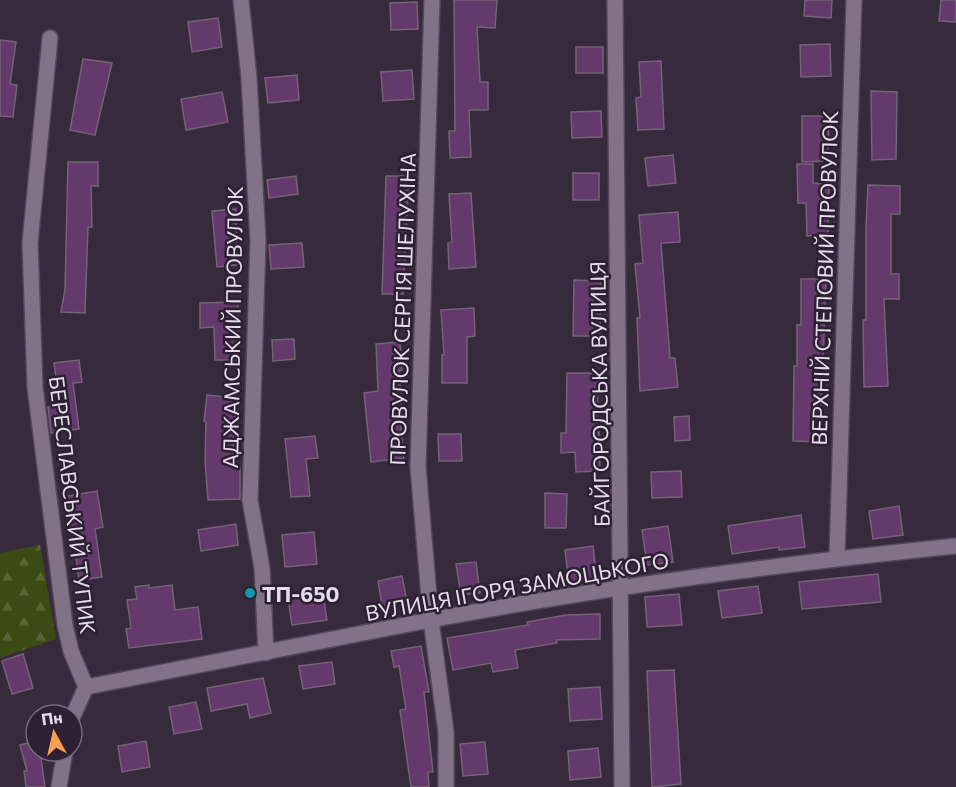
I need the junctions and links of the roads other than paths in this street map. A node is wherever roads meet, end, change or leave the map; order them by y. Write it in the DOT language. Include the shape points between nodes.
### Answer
graph roads {
  1 [pos="241,0"];
  2 [pos="432,0"];
  3 [pos="615,0"];
  4 [pos="854,0"];
  5 [pos="50,38"];
  6 [pos="956,546"];
  7 [pos="837,558"];
  8 [pos="622,588"];
  9 [pos="431,620"];
  10 [pos="266,653"];
  11 [pos="86,687"];
  12 [pos="79,703"];
  13 [pos="63,763"];
  14 [pos="59,787"];
  15 [pos="446,787"];
  16 [pos="622,787"];
  1 -- 10 [label="street, АДЖАМСЬКИЙ ПРОВУЛОК" via="258,240 250,500 262,568"];
  2 -- 9 [label="street, ПРОВУЛОК СЕРГІЯ ШЕЛУХІНА" via="418,467"];
  3 -- 8 [label="street, БАЙГОРОДСЬКА ВУЛИЦЯ"];
  4 -- 7 [label="street, ВЕРХНІЙ СТЕПОВИЙ ПРОВУЛОК"];
  5 -- 11 [label="street, БЕРЕСЛАВСЬКИЙ ТУПИК" via="30,243 35,387 65,625"];
  6 -- 7 [label="street, ВУЛИЦЯ ІГОРЯ ЗАМОЦЬКОГО"];
  7 -- 8 [label="street, ВУЛИЦЯ ІГОРЯ ЗАМОЦЬКОГО"];
  8 -- 9 [label="street, ВУЛИЦЯ ІГОРЯ ЗАМОЦЬКОГО"];
  8 -- 16 [label="street, БАЙГОРОДСЬКА ВУЛИЦЯ"];
  9 -- 10 [label="street, ВУЛИЦЯ ІГОРЯ ЗАМОЦЬКОГО"];
  9 -- 15 [label="street" via="446,732"];
  10 -- 11 [label="street, ВУЛИЦЯ ІГОРЯ ЗАМОЦЬКОГО"];
  11 -- 12 [label="street"];
  13 -- 14 [label="street"];
}
